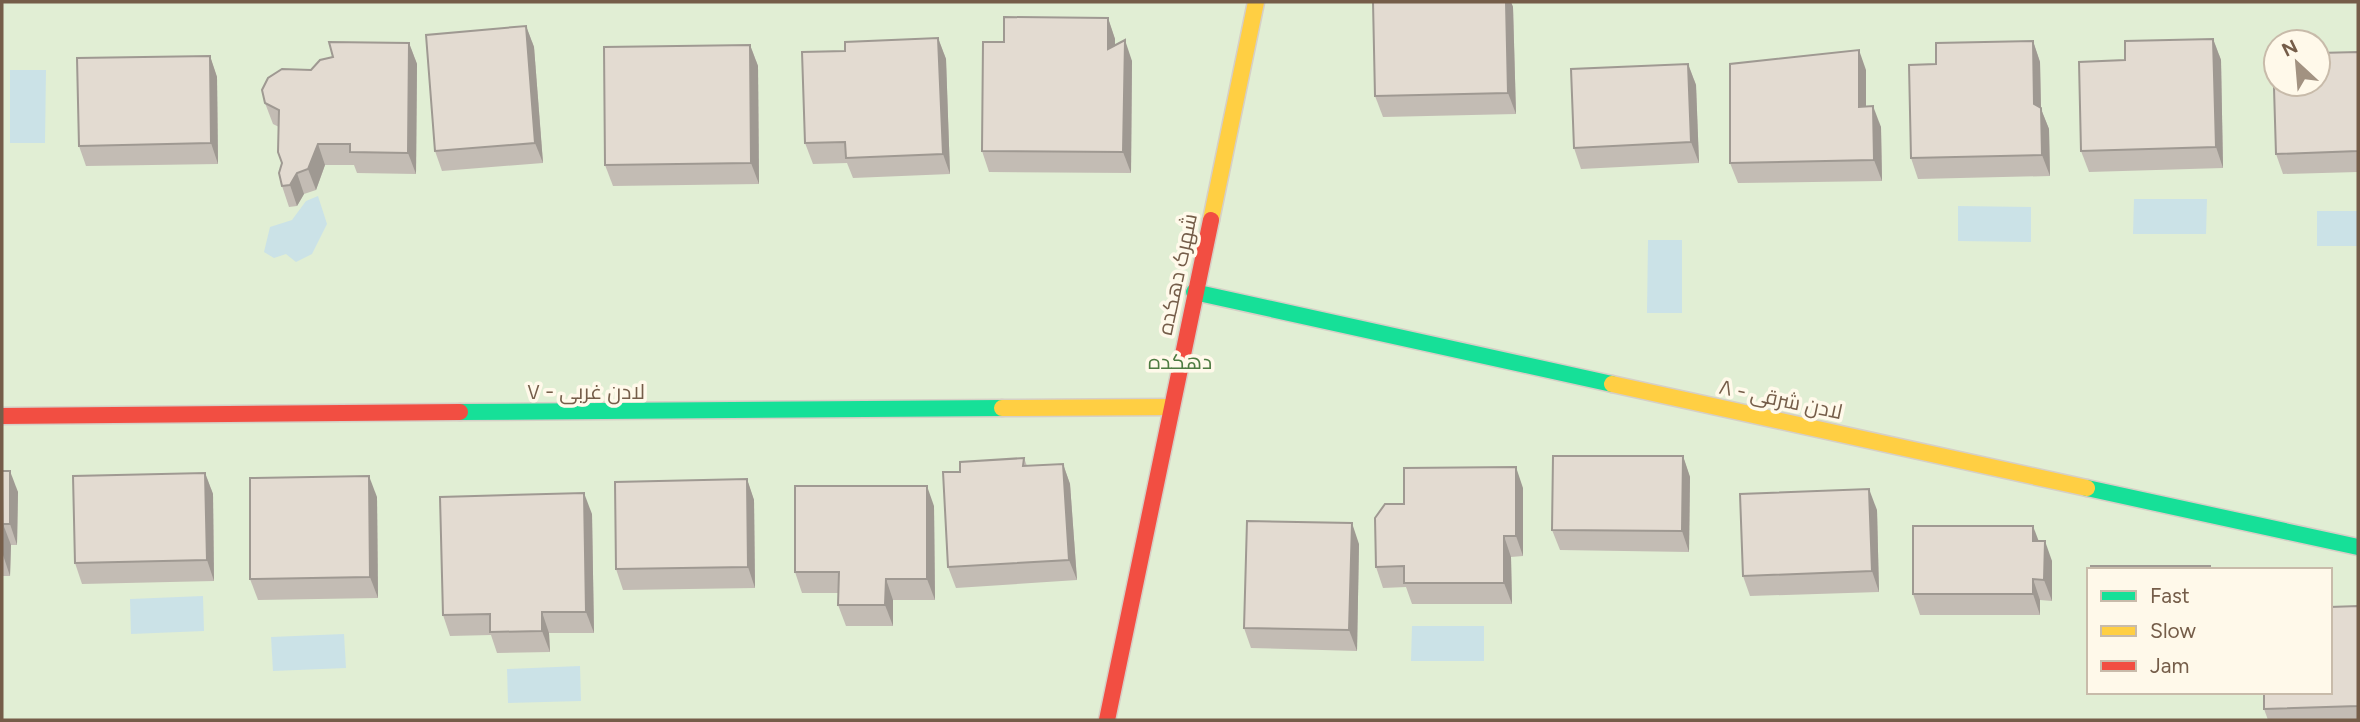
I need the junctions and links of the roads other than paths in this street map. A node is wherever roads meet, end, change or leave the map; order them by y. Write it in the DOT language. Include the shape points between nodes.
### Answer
graph roads {
  1 [pos="1256,2"];
  2 [pos="1194,292"];
  3 [pos="1170,407"];
  4 [pos="2,416"];
  5 [pos="2358,547"];
  6 [pos="1107,720"];
  1 -- 2 [label="street, شهرک دهکده"];
  2 -- 3 [label="street, شهرک دهکده"];
  2 -- 5 [label="street, لادن شرقی - ۸"];
  3 -- 4 [label="street, لادن غربی - ۷"];
  3 -- 6 [label="street, شهرک دهکده"];
}
